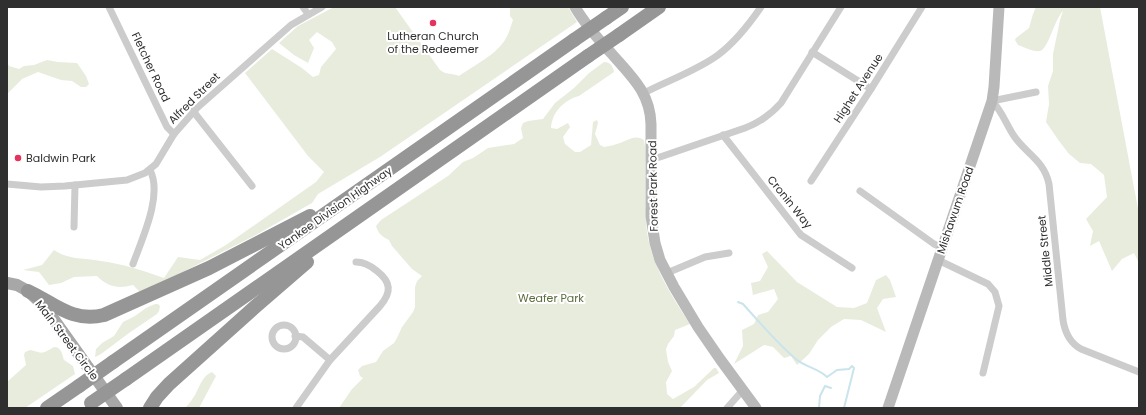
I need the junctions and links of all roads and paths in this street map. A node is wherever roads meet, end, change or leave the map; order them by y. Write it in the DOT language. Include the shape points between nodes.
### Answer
graph roads {
  1 [pos="109,7"];
  2 [pos="304,7"];
  3 [pos="322,7"];
  4 [pos="575,7"];
  5 [pos="622,7"];
  6 [pos="659,7"];
  7 [pos="761,7"];
  8 [pos="841,7"];
  9 [pos="922,7"];
  10 [pos="999,7"];
  11 [pos="308,14"];
  12 [pos="812,52"];
  13 [pos="871,89"];
  14 [pos="1036,92"];
  15 [pos="644,93"];
  16 [pos="992,101"];
  17 [pos="194,111"];
  18 [pos="174,134"];
  19 [pos="723,135"];
  20 [pos="651,158"];
  21 [pos="150,170"];
  22 [pos="811,181"];
  23 [pos="7,184"];
  24 [pos="74,185"];
  25 [pos="252,186"];
  26 [pos="365,187"];
  27 [pos="860,191"];
  28 [pos="382,200"];
  29 [pos="74,227"];
  30 [pos="943,248"];
  31 [pos="729,253"];
  32 [pos="938,260"];
  33 [pos="356,262"];
  34 [pos="133,264"];
  35 [pos="852,268"];
  36 [pos="667,274"];
  37 [pos="7,283"];
  38 [pos="28,291"];
  39 [pos="296,336"];
  40 [pos="330,360"];
  41 [pos="1139,372"];
  42 [pos="983,373"];
  43 [pos="743,390"];
  44 [pos="88,406"];
  45 [pos="47,408"];
  46 [pos="117,408"];
  47 [pos="150,408"];
  48 [pos="296,408"];
  49 [pos="727,408"];
  50 [pos="756,408"];
  51 [pos="888,408"];
  1 -- 18 [label="street, Fletcher Road" via="168,128"];
  2 -- 11 [label="street"];
  3 -- 11 [label="street, Alfred Street"];
  4 -- 15 [label="street, Forest Park Road" via="597,38"];
  5 -- 26 [label="highway, Yankee Division Highway, bridge"];
  6 -- 28 [label="highway, Yankee Division Highway, bridge"];
  7 -- 15 [label="street" via="718,55"];
  8 -- 12 [label="street"];
  9 -- 13 [label="street, Highet Avenue"];
  10 -- 16 [label="street, Mishawum Road"];
  11 -- 17 [label="street, Alfred Street" via="286,29"];
  12 -- 13 [label="street"];
  12 -- 19 [label="street" via="774,110 750,126"];
  13 -- 22 [label="street, Highet Avenue"];
  14 -- 16 [label="street"];
  15 -- 20 [label="street, Forest Park Road" via="651,120"];
  16 -- 30 [label="street, Mishawum Road"];
  16 -- 41 [label="street, Middle Street" via="1014,137 1039,162 1047,177 1063,320 1068,336 1076,346 1085,351"];
  17 -- 18 [label="street, Alfred Street"];
  17 -- 25 [label="street"];
  18 -- 21 [label="street, Alfred Street"];
  19 -- 20 [label="street"];
  19 -- 35 [label="street, Cronin Way" via="801,235"];
  20 -- 36 [label="street, Forest Park Road" via="652,224 656,248"];
  21 -- 24 [label="street, Alfred Street" via="127,180"];
  21 -- 34 [label="street" via="154,180 154,197"];
  23 -- 24 [label="street, Alfred Street" via="40,187"];
  24 -- 29 [label="street"];
  26 -- 38 [label="highway" via="244,251 108,314 94,317 74,315"];
  26 -- 45 [label="highway, Yankee Division Highway, bridge"];
  27 -- 30 [label="street"];
  28 -- 44 [label="highway, Yankee Division Highway, bridge"];
  28 -- 47 [label="highway" via="215,342 161,392"];
  30 -- 32 [label="street, Mishawum Road"];
  31 -- 36 [label="street" via="698,259"];
  32 -- 42 [label="street" via="988,284 997,295 999,308"];
  32 -- 51 [label="street, Mishawum Road"];
  33 -- 40 [label="street" via="369,265 382,275 388,285 388,294"];
  36 -- 43 [label="street, Forest Park Road" via="705,337"];
  37 -- 38 [label="main road, Main Street Circle"];
  38 -- 46 [label="main road, Main Street Circle" via="45,307"];
  39 -- 40 [label="street" via="303,338"];
  40 -- 48 [label="street"];
  43 -- 49 [label="street"];
  43 -- 50 [label="street, Forest Park Road"];
}
